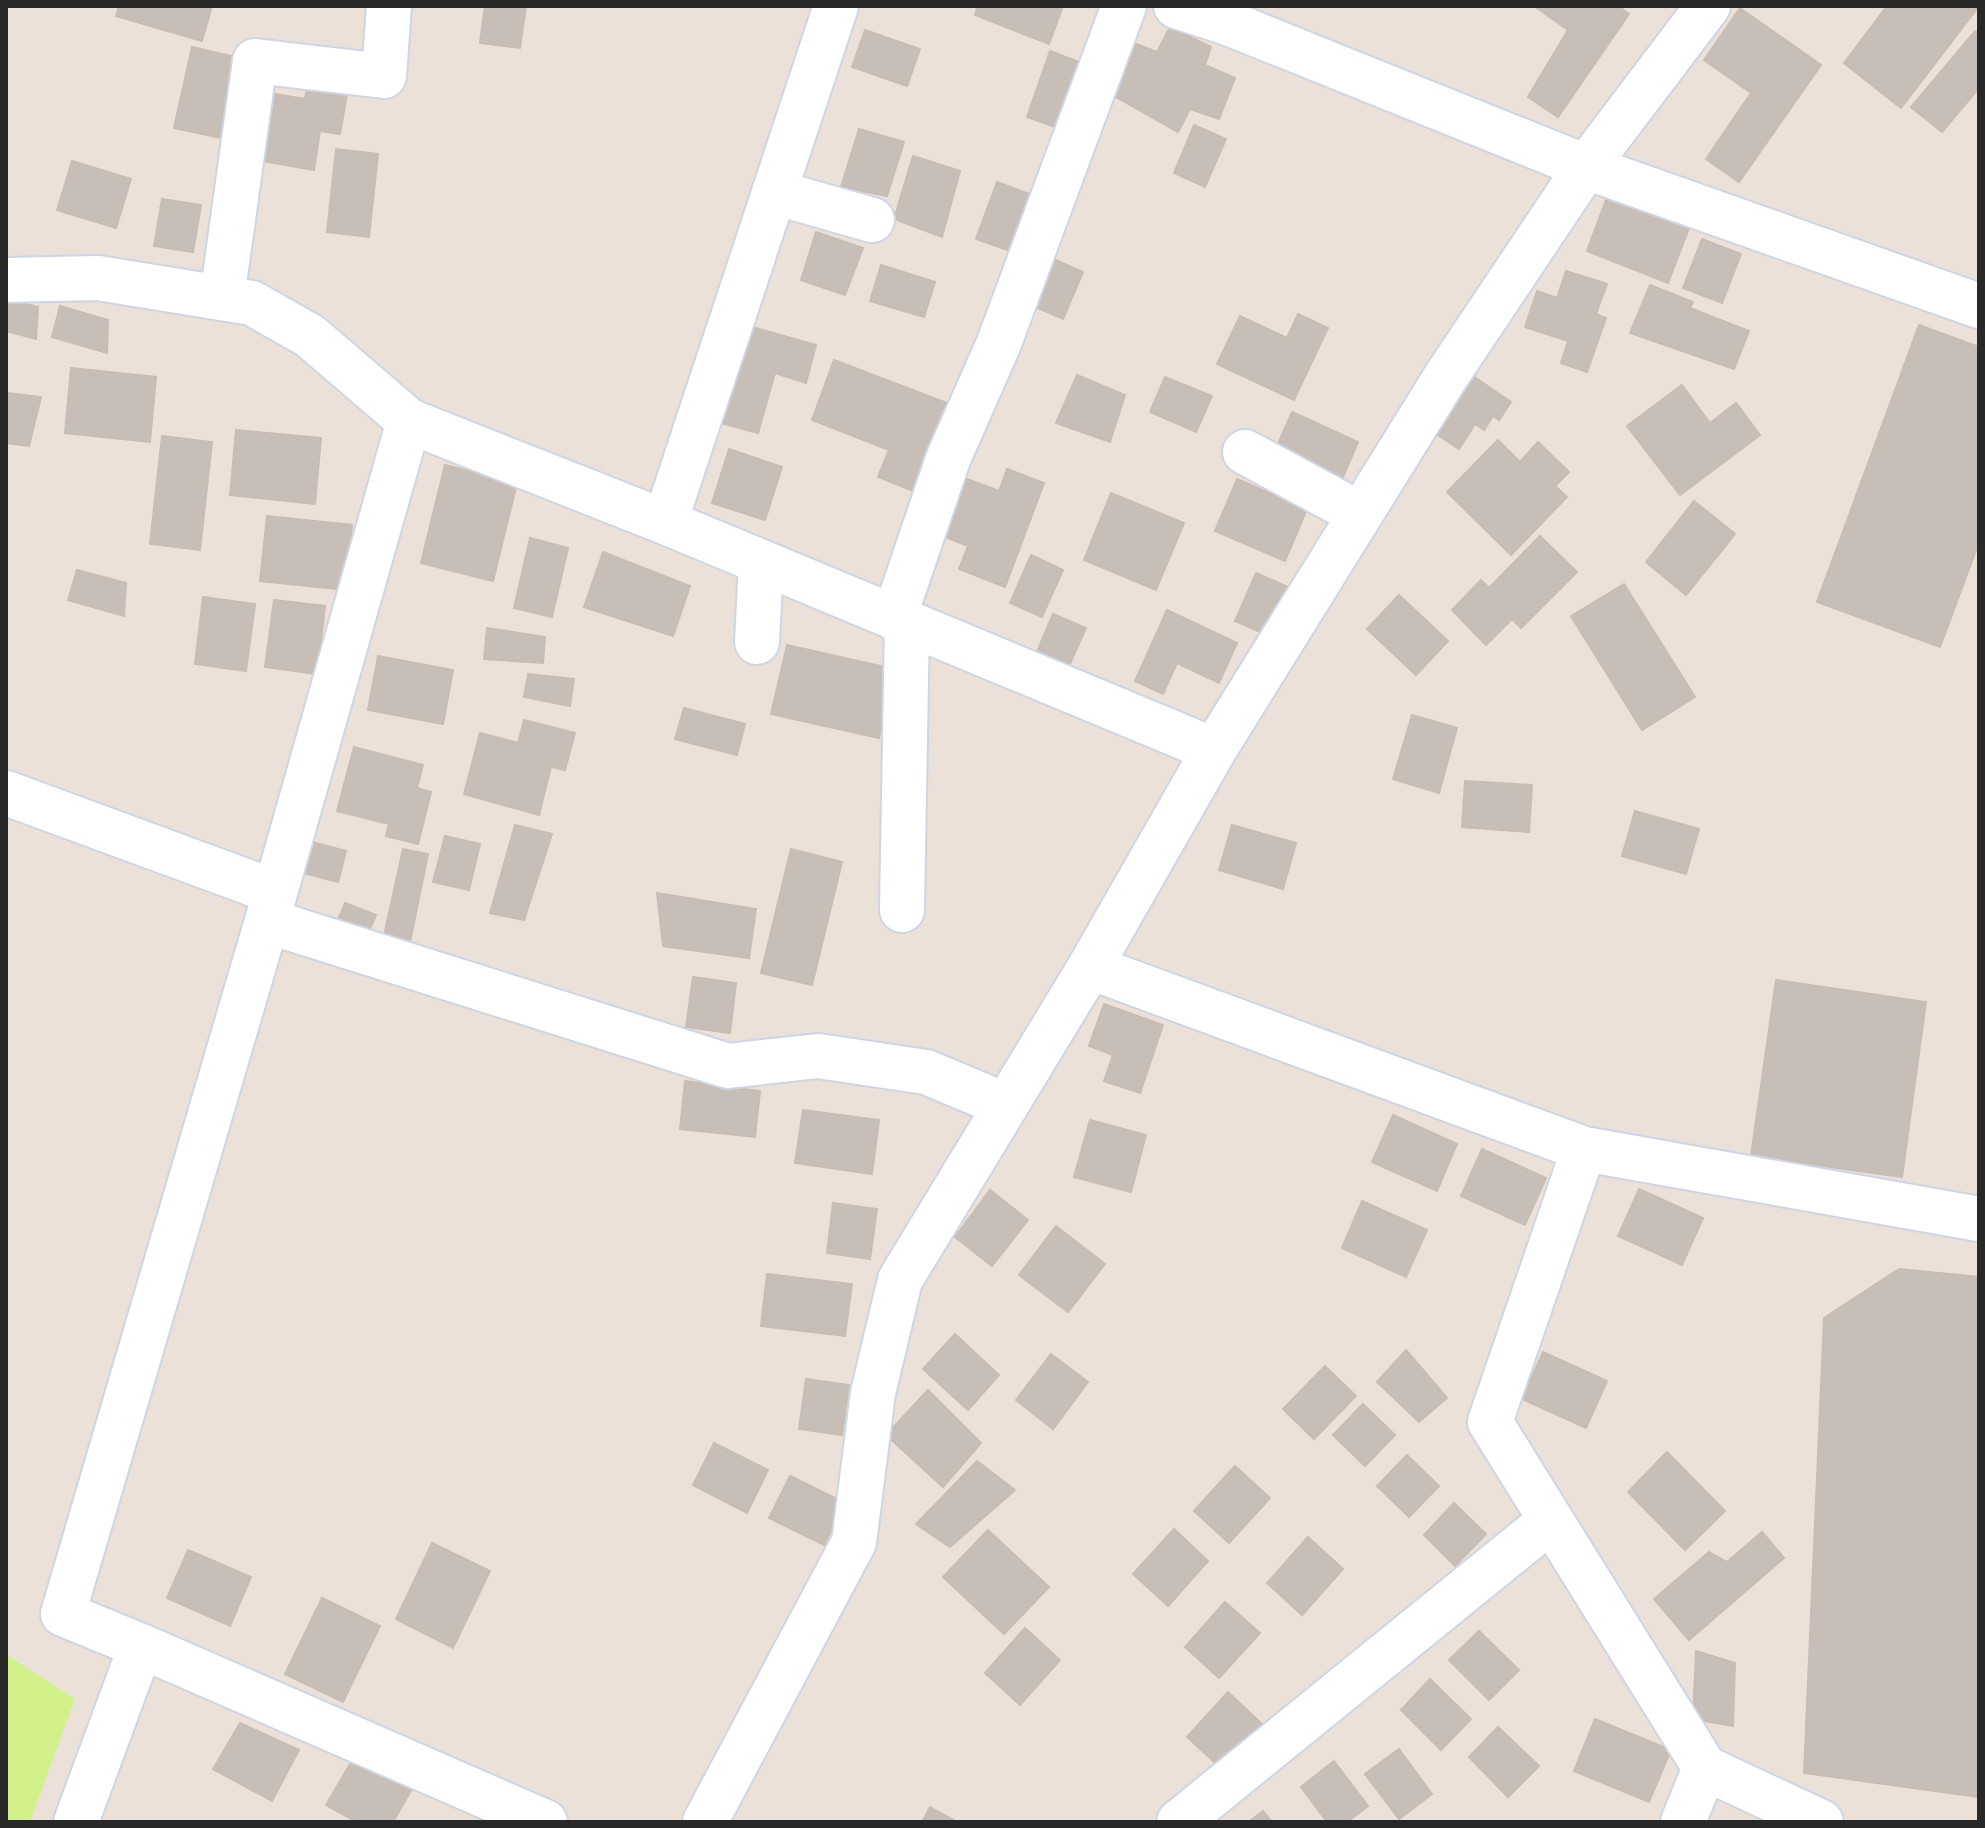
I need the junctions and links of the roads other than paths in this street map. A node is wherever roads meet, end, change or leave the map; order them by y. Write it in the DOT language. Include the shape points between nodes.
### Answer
graph roads {
  1 [pos="389,6"];
  2 [pos="836,6"];
  3 [pos="1124,6"];
  4 [pos="1176,6"];
  5 [pos="1708,6"];
  6 [pos="1231,14"];
  7 [pos="1586,167"];
  8 [pos="774,192"];
  9 [pos="872,220"];
  10 [pos="6,280"];
  11 [pos="222,298"];
  12 [pos="1979,306"];
  13 [pos="409,421"];
  14 [pos="1245,452"];
  15 [pos="1360,514"];
  16 [pos="665,522"];
  17 [pos="761,562"];
  18 [pos="900,620"];
  19 [pos="757,642"];
  20 [pos="1214,750"];
  21 [pos="6,793"];
  22 [pos="271,906"];
  23 [pos="902,910"];
  24 [pos="1090,967"];
  25 [pos="1005,1105"];
  26 [pos="1584,1149"];
  27 [pos="1979,1219"];
  28 [pos="1550,1521"];
  29 [pos="141,1646"];
  30 [pos="1705,1768"];
  31 [pos="76,1822"];
  32 [pos="545,1822"];
  33 [pos="705,1822"];
  34 [pos="1179,1822"];
  35 [pos="1683,1822"];
  36 [pos="1821,1822"];
  1 -- 11 [label="street" via="384,76 255,61"];
  2 -- 8 [label="street"];
  3 -- 18 [label="street" via="999,343 948,459"];
  4 -- 6 [label="street"];
  5 -- 7 [label="street"];
  6 -- 7 [label="street"];
  7 -- 12 [label="street"];
  7 -- 15 [label="street"];
  8 -- 9 [label="street"];
  8 -- 16 [label="street"];
  10 -- 11 [label="street" via="98,278"];
  11 -- 13 [label="street" via="252,303 310,336"];
  13 -- 16 [label="street"];
  13 -- 22 [label="street"];
  14 -- 15 [label="street"];
  15 -- 20 [label="street"];
  16 -- 17 [label="street"];
  17 -- 18 [label="street"];
  17 -- 19 [label="street"];
  18 -- 20 [label="street"];
  18 -- 23 [label="street"];
  20 -- 24 [label="street"];
  21 -- 22 [label="street"];
  22 -- 25 [label="street" via="728,1066 818,1056 926,1072"];
  22 -- 29 [label="street" via="63,1614"];
  24 -- 25 [label="street"];
  24 -- 26 [label="street"];
  25 -- 33 [label="street" via="900,1280 873,1393 854,1542"];
  26 -- 27 [label="street"];
  26 -- 28 [label="street" via="1490,1422"];
  28 -- 30 [label="street"];
  28 -- 34 [label="street"];
  29 -- 31 [label="street"];
  29 -- 32 [label="street"];
  30 -- 35 [label="street"];
  30 -- 36 [label="street"];
}
